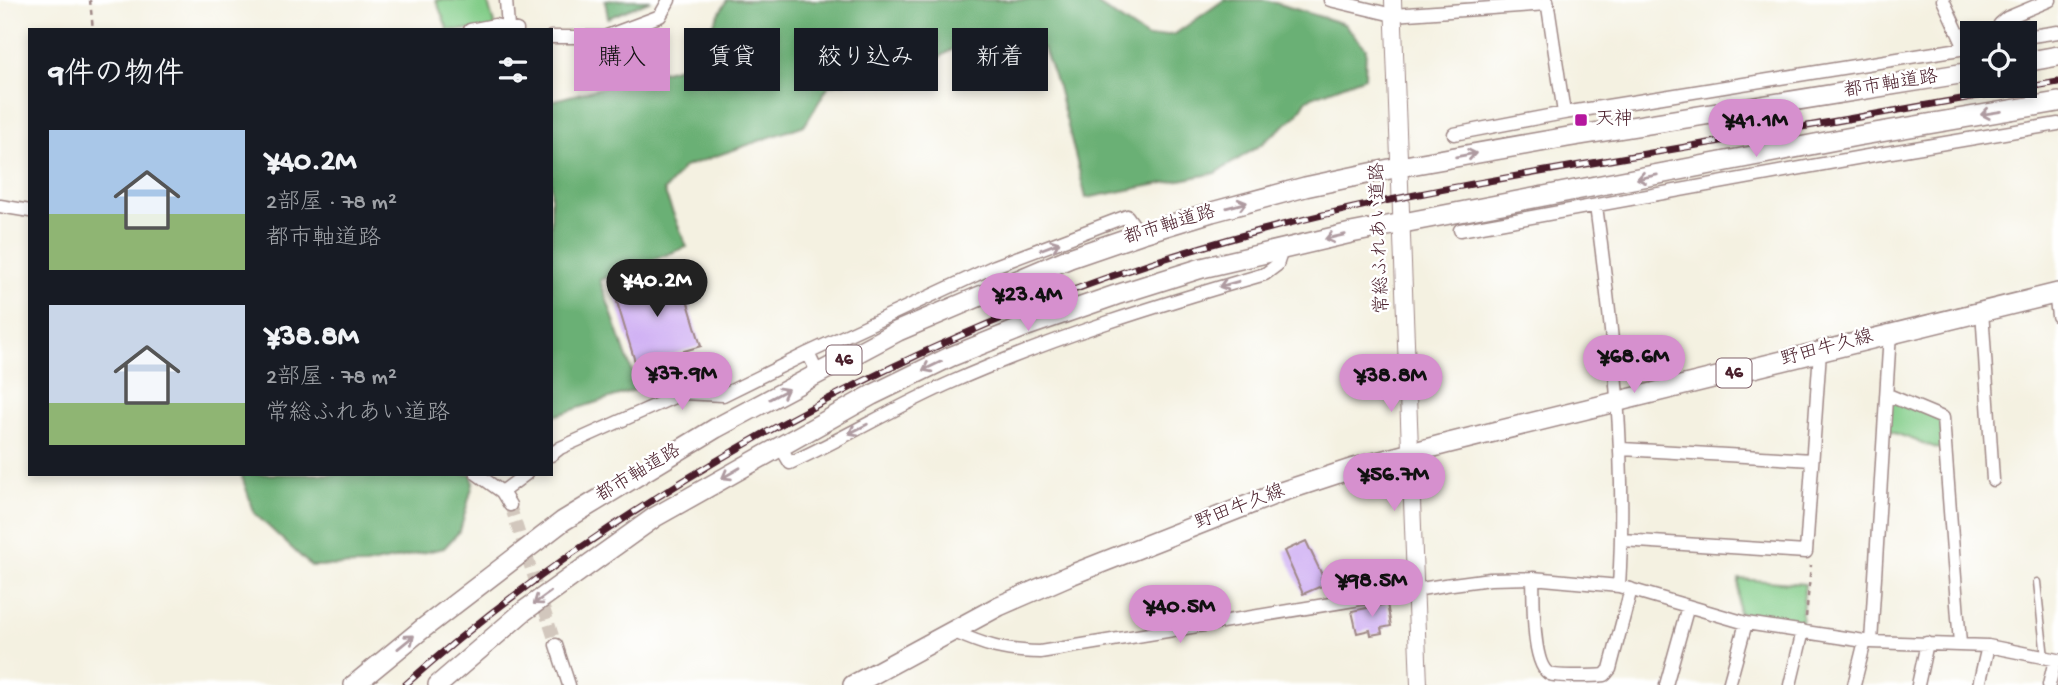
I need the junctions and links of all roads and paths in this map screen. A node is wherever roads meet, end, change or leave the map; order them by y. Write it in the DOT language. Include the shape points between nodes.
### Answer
graph roads {
  1 [pos="90,0"];
  2 [pos="506,0"];
  3 [pos="669,0"];
  4 [pos="1330,0"];
  5 [pos="1943,0"];
  6 [pos="2050,0"];
  7 [pos="1547,2"];
  8 [pos="1393,7"];
  9 [pos="2004,21"];
  10 [pos="93,28"];
  11 [pos="480,28"];
  12 [pos="508,28"];
  13 [pos="513,28"];
  14 [pos="1960,31"];
  15 [pos="2058,32"];
  16 [pos="2037,35"];
  17 [pos="553,37"];
  18 [pos="1960,48"];
  19 [pos="2058,56"];
  20 [pos="2037,60"];
  21 [pos="1960,74"];
  22 [pos="2058,102"];
  23 [pos="1564,113"];
  24 [pos="1519,121"];
  25 [pos="2058,124"];
  26 [pos="1454,134"];
  27 [pos="1522,145"];
  28 [pos="1399,167"];
  29 [pos="1733,170"];
  30 [pos="1556,204"];
  31 [pos="0,206"];
  32 [pos="1596,206"];
  33 [pos="28,211"];
  34 [pos="1402,224"];
  35 [pos="1460,230"];
  36 [pos="1140,234"];
  37 [pos="2057,293"];
  38 [pos="1982,310"];
  39 [pos="2058,316"];
  40 [pos="1890,332"];
  41 [pos="1820,351"];
  42 [pos="808,353"];
  43 [pos="818,374"];
  44 [pos="1888,395"];
  45 [pos="1618,401"];
  46 [pos="1622,449"];
  47 [pos="553,453"];
  48 [pos="1411,453"];
  49 [pos="1812,460"];
  50 [pos="480,476"];
  51 [pos="523,476"];
  52 [pos="1993,480"];
  53 [pos="502,492"];
  54 [pos="510,505"];
  55 [pos="1622,540"];
  56 [pos="1807,552"];
  57 [pos="1533,578"];
  58 [pos="2037,582"];
  59 [pos="1625,587"];
  60 [pos="1416,590"];
  61 [pos="1688,606"];
  62 [pos="1746,623"];
  63 [pos="952,631"];
  64 [pos="1803,631"];
  65 [pos="1868,642"];
  66 [pos="1927,643"];
  67 [pos="1960,644"];
  68 [pos="556,645"];
  69 [pos="1988,646"];
  70 [pos="2053,659"];
  71 [pos="354,685"];
  72 [pos="438,685"];
  73 [pos="569,685"];
  74 [pos="853,685"];
  75 [pos="1419,685"];
  76 [pos="1667,685"];
  77 [pos="1729,685"];
  78 [pos="1790,685"];
  79 [pos="1854,685"];
  80 [pos="1918,685"];
  81 [pos="1979,685"];
  82 [pos="2049,685"];
  1 -- 10 [label="path"];
  2 -- 13 [label="street"];
  3 -- 17 [label="street" via="660,16 604,37"];
  4 -- 8 [label="street"];
  5 -- 14 [label="street"];
  6 -- 9 [label="street"];
  7 -- 8 [label="street"];
  7 -- 23 [label="street"];
  8 -- 28 [label="street, 常総ふれあい道路"];
  11 -- 12 [label="street"];
  15 -- 16 [label="street"];
  18 -- 23 [label="street"];
  19 -- 20 [label="main road"];
  21 -- 27 [label="main road, 都市軸道路 / 46"];
  22 -- 29 [label="main road, 46, one-way" via="1857,136"];
  23 -- 24 [label="street"];
  24 -- 26 [label="street"];
  24 -- 27 [label="street"];
  25 -- 29 [label="street"];
  28 -- 27 [label="main road, 都市軸道路 / 46, one-way"];
  28 -- 34 [label="street, 常総ふれあい道路"];
  36 -- 28 [label="main road, 都市軸道路 / 46, one-way" via="1305,187"];
  29 -- 30 [label="main road, 46, one-way"];
  29 -- 32 [label="street"];
  30 -- 32 [label="street"];
  30 -- 34 [label="main road, 46"];
  30 -- 35 [label="street"];
  31 -- 33 [label="street"];
  32 -- 45 [label="street"];
  34 -- 48 [label="street, 常総ふれあい道路"];
  34 -- 72 [label="main road, 46, one-way" via="1202,268 1027,326 928,368 655,517 524,611"];
  42 -- 36 [label="street, one-way" via="995,266 1127,216"];
  36 -- 43 [label="main road, 都市軸道路 / 46" via="1070,258 898,331"];
  37 -- 38 [label="main road, 野田牛久線 / 46"];
  37 -- 39 [label="street"];
  38 -- 40 [label="main road, 野田牛久線 / 46"];
  38 -- 52 [label="street"];
  40 -- 41 [label="main road, 野田牛久線 / 46"];
  40 -- 44 [label="street"];
  41 -- 45 [label="main road, 野田牛久線 / 46"];
  41 -- 49 [label="street"];
  42 -- 43 [label="street"];
  42 -- 47 [label="street" via="723,395 683,393"];
  71 -- 43 [label="main road, 都市軸道路 / 46, one-way" via="563,521 716,428"];
  44 -- 65 [label="street"];
  44 -- 67 [label="street" via="1943,418"];
  45 -- 46 [label="street"];
  45 -- 48 [label="main road, 野田牛久線 / 46"];
  46 -- 49 [label="street"];
  46 -- 55 [label="street"];
  48 -- 60 [label="street, 常総ふれあい道路"];
  48 -- 63 [label="main road, 野田牛久線 / 46" via="1281,492 1022,596"];
  49 -- 56 [label="street"];
  50 -- 53 [label="street"];
  51 -- 53 [label="street"];
  53 -- 54 [label="street"];
  55 -- 56 [label="street"];
  55 -- 59 [label="street"];
  56 -- 64 [label="path" via="1811,562"];
  57 -- 59 [label="street"];
  57 -- 59 [label="street" via="1536,645 1543,670 1552,676 1605,675 1610,669"];
  57 -- 60 [label="street"];
  58 -- 70 [label="lane"];
  59 -- 61 [label="street"];
  60 -- 63 [label="street" via="1040,652 985,646"];
  60 -- 75 [label="street, 常総ふれあい道路"];
  61 -- 62 [label="street"];
  61 -- 76 [label="street"];
  62 -- 64 [label="street"];
  62 -- 77 [label="street"];
  63 -- 74 [label="main road, 野田牛久線 / 46"];
  64 -- 65 [label="street"];
  64 -- 78 [label="street"];
  65 -- 66 [label="street"];
  65 -- 79 [label="street"];
  66 -- 67 [label="street"];
  66 -- 80 [label="street"];
  67 -- 69 [label="street"];
  68 -- 73 [label="street"];
  69 -- 70 [label="street"];
  69 -- 81 [label="street"];
  70 -- 82 [label="street"];
}
